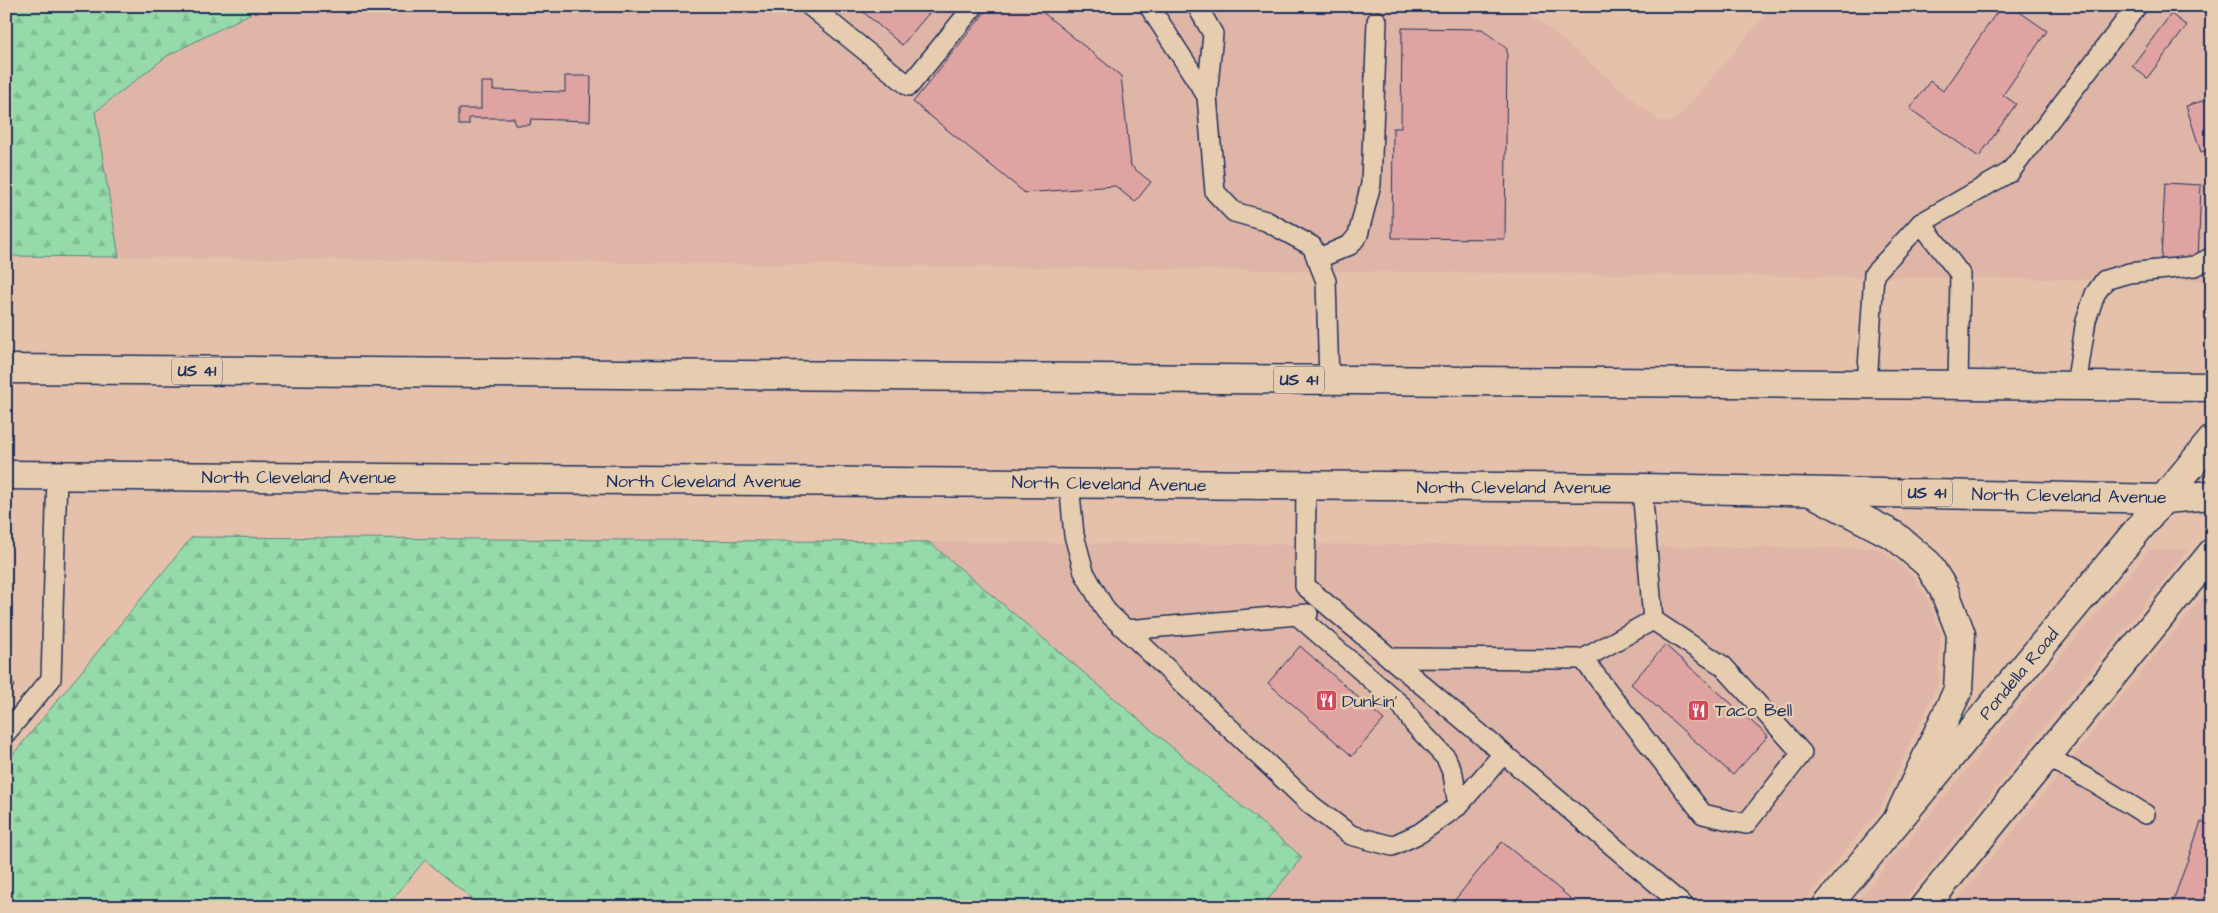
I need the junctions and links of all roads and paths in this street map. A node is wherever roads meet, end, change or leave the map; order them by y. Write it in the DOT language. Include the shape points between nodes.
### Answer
graph roads {
  1 [pos="810,6"];
  2 [pos="974,6"];
  3 [pos="1149,6"];
  4 [pos="1197,6"];
  5 [pos="2137,6"];
  6 [pos="1377,21"];
  7 [pos="1207,96"];
  8 [pos="1921,223"];
  9 [pos="2212,257"];
  10 [pos="1317,259"];
  11 [pos="6,369"];
  12 [pos="1329,380"];
  13 [pos="1867,385"];
  14 [pos="1958,385"];
  15 [pos="2076,386"];
  16 [pos="2212,387"];
  17 [pos="2212,440"];
  18 [pos="6,475"];
  19 [pos="57,475"];
  20 [pos="1069,484"];
  21 [pos="1306,486"];
  22 [pos="1642,488"];
  23 [pos="1807,490"];
  24 [pos="2212,495"];
  25 [pos="2165,499"];
  26 [pos="2212,553"];
  27 [pos="1335,611"];
  28 [pos="1297,615"];
  29 [pos="1653,620"];
  30 [pos="1127,630"];
  31 [pos="1390,658"];
  32 [pos="1583,660"];
  33 [pos="6,733"];
  34 [pos="1503,754"];
  35 [pos="2046,756"];
  36 [pos="1458,806"];
  37 [pos="2145,814"];
  38 [pos="1897,821"];
  39 [pos="1684,907"];
  40 [pos="1826,907"];
  41 [pos="1924,907"];
  1 -- 2 [label="lane" via="909,86"];
  3 -- 7 [label="lane"];
  4 -- 7 [label="lane" via="1213,34"];
  5 -- 8 [label="lane" via="2010,172"];
  6 -- 10 [label="lane" via="1372,184 1358,235 1350,245"];
  7 -- 10 [label="lane" via="1215,192 1234,212 1266,221 1312,246"];
  8 -- 13 [label="lane" via="1874,274"];
  8 -- 14 [label="lane" via="1960,274"];
  9 -- 15 [label="lane" via="2194,266 2128,273 2105,280 2095,294 2086,320"];
  10 -- 12 [label="lane" via="1326,281"];
  11 -- 12 [label="main road, US 41"];
  12 -- 13 [label="main road, US 41"];
  13 -- 14 [label="main road, US 41"];
  14 -- 15 [label="main road, US 41"];
  15 -- 16 [label="main road, US 41"];
  17 -- 25 [label="main road, Pondella Road"];
  18 -- 19 [label="main road, North Cleveland Avenue / US 41"];
  19 -- 20 [label="main road, North Cleveland Avenue / US 41"];
  19 -- 33 [label="lane" via="51,679"];
  20 -- 21 [label="main road, North Cleveland Avenue / US 41"];
  20 -- 30 [label="lane" via="1074,535 1084,572 1106,610"];
  21 -- 22 [label="main road, North Cleveland Avenue / US 41"];
  21 -- 27 [label="lane" via="1305,586"];
  22 -- 23 [label="main road, North Cleveland Avenue / US 41"];
  22 -- 29 [label="lane"];
  23 -- 25 [label="main road, North Cleveland Avenue / US 41"];
  23 -- 38 [label="main road" via="1895,536 1928,564 1944,590 1961,634 1958,690"];
  24 -- 25 [label="main road, North Cleveland Avenue / US 41"];
  25 -- 38 [label="main road, Pondella Road"];
  26 -- 35 [label="main road"];
  27 -- 28 [label="lane"];
  27 -- 31 [label="lane"];
  28 -- 30 [label="lane"];
  28 -- 36 [label="lane" via="1402,706 1446,758 1453,774"];
  29 -- 32 [label="lane"];
  29 -- 32 [label="lane" via="1723,666 1802,753 1746,824 1704,814"];
  30 -- 36 [label="lane" via="1311,805 1351,835 1392,846 1420,833"];
  31 -- 32 [label="lane"];
  31 -- 34 [label="lane"];
  34 -- 36 [label="lane"];
  34 -- 39 [label="lane"];
  35 -- 37 [label="lane"];
  35 -- 41 [label="main road"];
  38 -- 40 [label="main road, Pondella Road"];
}
